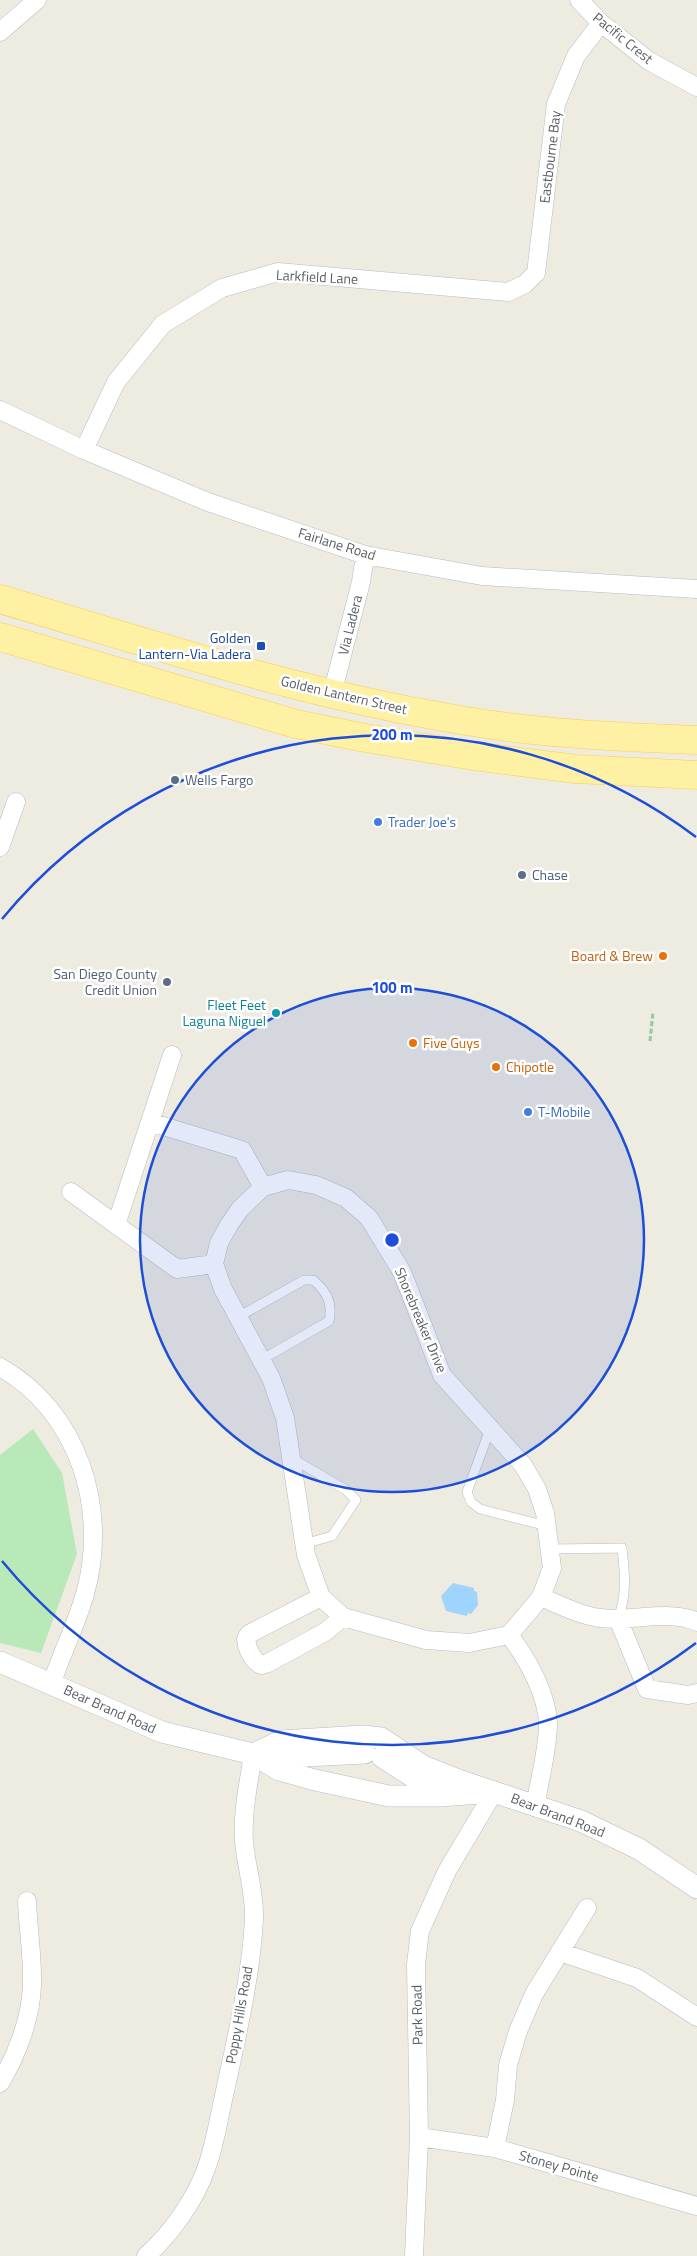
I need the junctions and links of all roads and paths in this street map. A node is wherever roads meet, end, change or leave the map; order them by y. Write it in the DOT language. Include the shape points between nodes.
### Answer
graph roads {
  1 [pos="37,0"];
  2 [pos="579,0"];
  3 [pos="601,23"];
  4 [pos="0,32"];
  5 [pos="697,87"];
  6 [pos="536,273"];
  7 [pos="0,410"];
  8 [pos="84,450"];
  9 [pos="365,555"];
  10 [pos="697,589"];
  11 [pos="0,599"];
  12 [pos="0,637"];
  13 [pos="332,694"];
  14 [pos="697,740"];
  15 [pos="697,775"];
  16 [pos="16,802"];
  17 [pos="0,847"];
  18 [pos="652,1012"];
  19 [pos="650,1042"];
  20 [pos="172,1055"];
  21 [pos="150,1122"];
  22 [pos="263,1187"];
  23 [pos="71,1192"];
  24 [pos="116,1225"];
  25 [pos="214,1264"];
  26 [pos="238,1316"];
  27 [pos="261,1360"];
  28 [pos="0,1368"];
  29 [pos="491,1428"];
  30 [pos="293,1459"];
  31 [pos="548,1526"];
  32 [pos="304,1544"];
  33 [pos="551,1549"];
  34 [pos="321,1597"];
  35 [pos="541,1597"];
  36 [pos="343,1617"];
  37 [pos="618,1619"];
  38 [pos="697,1622"];
  39 [pos="509,1635"];
  40 [pos="0,1662"];
  41 [pos="52,1683"];
  42 [pos="697,1693"];
  43 [pos="363,1751"];
  44 [pos="253,1754"];
  45 [pos="461,1782"];
  46 [pos="349,1788"];
  47 [pos="494,1792"];
  48 [pos="534,1806"];
  49 [pos="697,1888"];
  50 [pos="27,1901"];
  51 [pos="587,1908"];
  52 [pos="560,1952"];
  53 [pos="697,2018"];
  54 [pos="0,2083"];
  55 [pos="419,2137"];
  56 [pos="495,2148"];
  57 [pos="697,2206"];
  58 [pos="146,2256"];
  59 [pos="414,2256"];
  1 -- 4 [label="street"];
  2 -- 3 [label="street, Pacific Crest"];
  3 -- 5 [label="street, Pacific Crest" via="649,61"];
  3 -- 6 [label="street, Eastbourne Bay" via="576,56 556,104"];
  6 -- 8 [label="street, Larkfield Lane" via="525,284 508,292 278,272 222,288 163,324 116,382"];
  7 -- 8 [label="street, Fairlane Road"];
  8 -- 9 [label="street, Fairlane Road" via="208,502"];
  9 -- 10 [label="street, Fairlane Road" via="482,576"];
  9 -- 13 [label="street, Via Ladera"];
  11 -- 13 [label="main road, Golden Lantern Street"];
  12 -- 15 [label="main road" via="296,724 360,737 576,769"];
  13 -- 14 [label="main road, Golden Lantern Street" via="507,727"];
  16 -- 17 [label="street"];
  18 -- 19 [label="path"];
  20 -- 21 [label="street"];
  21 -- 22 [label="street" via="242,1150"];
  21 -- 24 [label="street"];
  22 -- 25 [label="street, Shorebreaker Drive" via="229,1224 218,1243"];
  22 -- 29 [label="street, Shorebreaker Drive" via="288,1180 316,1185 346,1198 369,1218 402,1272 442,1375"];
  23 -- 24 [label="street"];
  24 -- 25 [label="street" via="177,1269"];
  25 -- 26 [label="street"];
  26 -- 27 [label="street"];
  26 -- 27 [label="lane" via="304,1280 313,1280 321,1286 330,1303 329,1321"];
  27 -- 30 [label="street" via="285,1418"];
  28 -- 41 [label="street" via="32,1392 56,1417 81,1462 92,1503 94,1546 86,1590"];
  29 -- 31 [label="street, Shorebreaker Drive" via="523,1465 537,1489"];
  29 -- 31 [label="lane" via="466,1492 480,1509"];
  30 -- 32 [label="street"];
  30 -- 32 [label="lane" via="346,1490 356,1500 332,1536"];
  31 -- 33 [label="street, Shorebreaker Drive"];
  32 -- 34 [label="street"];
  33 -- 35 [label="street, Shorebreaker Drive" via="552,1568"];
  33 -- 37 [label="lane" via="622,1548 626,1588"];
  34 -- 36 [label="street"];
  34 -- 36 [label="street" via="249,1634 246,1644 255,1661 261,1665 268,1664 325,1632"];
  35 -- 37 [label="street" via="584,1614"];
  35 -- 39 [label="street, Shorebreaker Drive"];
  36 -- 39 [label="street" via="426,1640 470,1643"];
  37 -- 38 [label="street" via="683,1617"];
  37 -- 42 [label="street" via="647,1689 688,1695"];
  39 -- 48 [label="street" via="528,1660 548,1724 545,1758"];
  40 -- 41 [label="street, Bear Brand Road"];
  41 -- 44 [label="street, Bear Brand Road" via="162,1732"];
  43 -- 44 [label="street, Bear Brand Road" via="281,1742"];
  43 -- 45 [label="street" via="418,1780"];
  43 -- 45 [label="street, Bear Brand Road" via="373,1735 423,1766"];
  43 -- 46 [label="street"];
  44 -- 46 [label="street, Bear Brand Road" via="279,1770"];
  44 -- 58 [label="street, Poppy Hills Road" via="244,1841 253,1890 254,1919 233,2055 206,2169 181,2213"];
  45 -- 47 [label="street, Bear Brand Road"];
  46 -- 47 [label="street, Bear Brand Road" via="389,1796"];
  47 -- 48 [label="street, Bear Brand Road"];
  47 -- 55 [label="street, Park Road" via="447,1871 420,1931 416,1964"];
  48 -- 49 [label="street, Bear Brand Road" via="581,1821 639,1849"];
  50 -- 54 [label="street" via="32,1986 27,2020"];
  51 -- 52 [label="street"];
  52 -- 53 [label="street" via="637,1978"];
  52 -- 56 [label="street" via="534,1994 518,2031 508,2065"];
  55 -- 56 [label="street, Stoney Pointe"];
  55 -- 59 [label="street, Park Road"];
  56 -- 57 [label="street, Stoney Pointe"];
}
